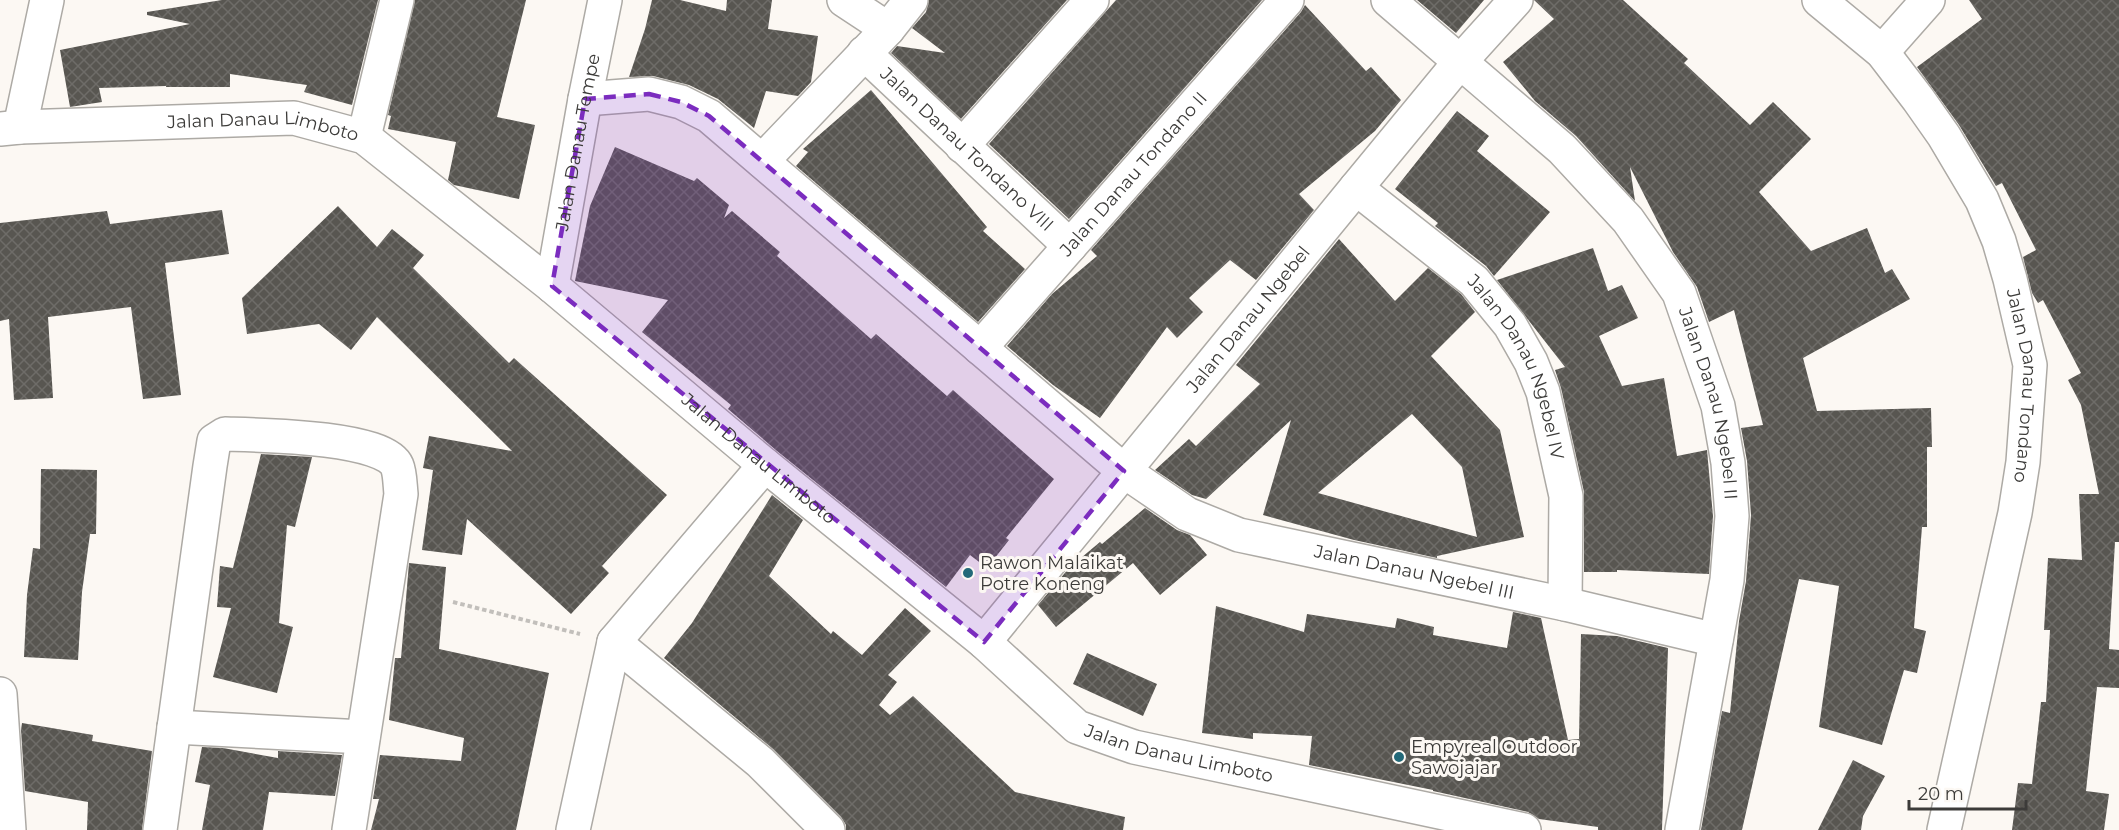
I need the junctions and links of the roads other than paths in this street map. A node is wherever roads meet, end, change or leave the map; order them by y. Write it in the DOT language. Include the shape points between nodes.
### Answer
graph roads {
  1 [pos="46,0"];
  2 [pos="397,0"];
  3 [pos="605,0"];
  4 [pos="844,0"];
  5 [pos="911,0"];
  6 [pos="1092,0"];
  7 [pos="1287,0"];
  8 [pos="1388,0"];
  9 [pos="1516,0"];
  10 [pos="1819,0"];
  11 [pos="1928,0"];
  12 [pos="888,28"];
  13 [pos="1882,52"];
  14 [pos="864,53"];
  15 [pos="1459,63"];
  16 [pos="585,99"];
  17 [pos="10,128"];
  18 [pos="364,138"];
  19 [pos="962,146"];
  20 [pos="762,161"];
  21 [pos="1356,188"];
  22 [pos="1070,246"];
  23 [pos="552,286"];
  24 [pos="980,348"];
  25 [pos="765,465"];
  26 [pos="1124,471"];
  27 [pos="1565,604"];
  28 [pos="1716,640"];
  29 [pos="614,642"];
  30 [pos="984,642"];
  31 [pos="0,694"];
  32 [pos="174,727"];
  33 [pos="363,737"];
  34 [pos="793,815"];
  35 [pos="9,830"];
  36 [pos="160,830"];
  37 [pos="349,830"];
  38 [pos="573,830"];
  39 [pos="828,830"];
  40 [pos="1524,830"];
  41 [pos="1682,830"];
  42 [pos="1944,830"];
  1 -- 17 [label="street"];
  2 -- 18 [label="street"];
  3 -- 16 [label="street, Jalan Danau Tempe"];
  4 -- 12 [label="street"];
  5 -- 12 [label="street"];
  6 -- 19 [label="street"];
  7 -- 22 [label="street, Jalan Danau Tondano II"];
  8 -- 15 [label="street, Jalan Danau Ngebel II"];
  9 -- 15 [label="street, Jalan Danau Ngebel"];
  10 -- 13 [label="street, Jalan Danau Tondano"];
  11 -- 13 [label="street"];
  12 -- 14 [label="street"];
  13 -- 42 [label="street, Jalan Danau Tondano" via="1937,127 1982,200 1999,241 2030,365 2015,513"];
  14 -- 19 [label="street, Jalan Danau Tondano VIII"];
  14 -- 20 [label="street"];
  15 -- 21 [label="street, Jalan Danau Ngebel"];
  15 -- 28 [label="street, Jalan Danau Ngebel II" via="1562,149 1628,220 1679,293 1718,406 1728,463 1732,516 1727,580"];
  16 -- 20 [label="street, Jalan Danau Ngebel III" via="650,94 681,102 709,116"];
  16 -- 23 [label="street, Jalan Danau Tempe"];
  17 -- 18 [label="street, Jalan Danau Limboto" via="294,118"];
  18 -- 23 [label="street, Jalan Danau Limboto"];
  19 -- 22 [label="street, Jalan Danau Tondano VIII"];
  20 -- 24 [label="street, Jalan Danau Ngebel III"];
  21 -- 26 [label="street, Jalan Danau Ngebel"];
  21 -- 27 [label="street, Jalan Danau Ngebel IV" via="1474,281 1510,325 1531,362 1543,392 1566,496"];
  22 -- 24 [label="street, Jalan Danau Tondano II"];
  23 -- 25 [label="street, Jalan Danau Limboto"];
  24 -- 26 [label="street, Jalan Danau Ngebel III"];
  25 -- 29 [label="street"];
  25 -- 30 [label="street, Jalan Danau Limboto"];
  26 -- 27 [label="street, Jalan Danau Ngebel III" via="1187,513 1239,535"];
  26 -- 30 [label="street, Jalan Danau Ngebel"];
  27 -- 28 [label="street, Jalan Danau Ngebel III"];
  28 -- 41 [label="street, Jalan Danau Ngebel II"];
  29 -- 34 [label="street" via="759,762"];
  29 -- 38 [label="street"];
  30 -- 40 [label="street, Jalan Danau Limboto" via="1077,727 1134,747"];
  31 -- 35 [label="street"];
  32 -- 33 [label="street"];
  32 -- 33 [label="street" via="214,441 225,434 321,438 384,453 396,465 401,494"];
  32 -- 36 [label="street"];
  33 -- 37 [label="street"];
  34 -- 39 [label="street"];
}
